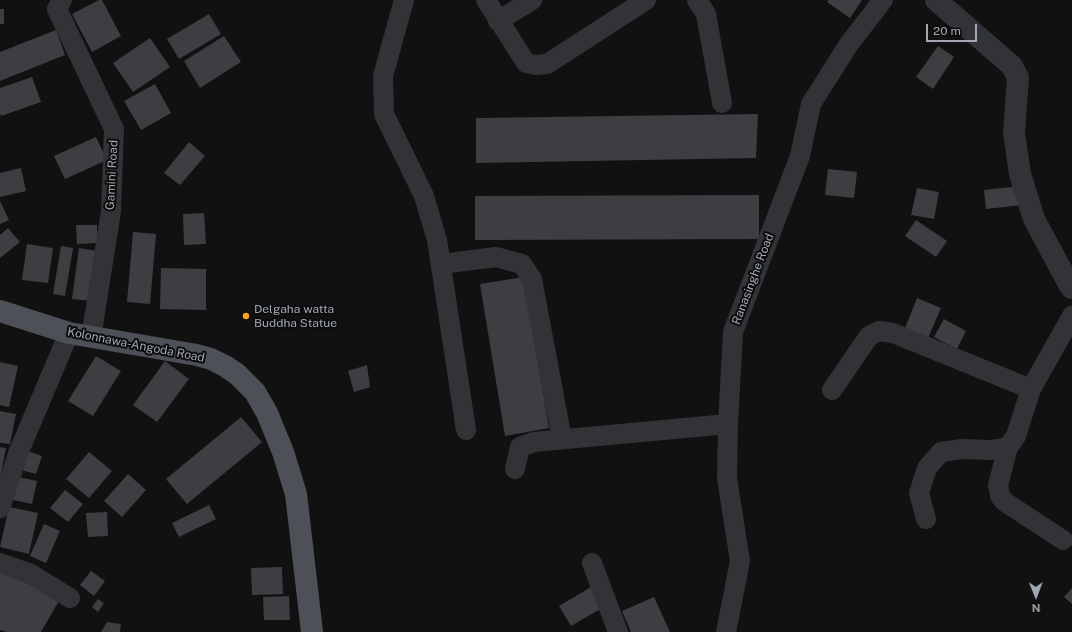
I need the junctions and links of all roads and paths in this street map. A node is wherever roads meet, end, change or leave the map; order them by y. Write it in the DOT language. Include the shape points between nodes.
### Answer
graph roads {
  1 [pos="62,0"];
  2 [pos="404,0"];
  3 [pos="486,0"];
  4 [pos="532,0"];
  5 [pos="646,0"];
  6 [pos="697,0"];
  7 [pos="883,0"];
  8 [pos="936,0"];
  9 [pos="498,21"];
  10 [pos="722,103"];
  11 [pos="441,264"];
  12 [pos="1072,288"];
  13 [pos="1,313"];
  14 [pos="1072,316"];
  15 [pos="69,333"];
  16 [pos="91,338"];
  17 [pos="1031,389"];
  18 [pos="832,390"];
  19 [pos="728,424"];
  20 [pos="466,430"];
  21 [pos="562,439"];
  22 [pos="1008,446"];
  23 [pos="515,470"];
  24 [pos="0,508"];
  25 [pos="926,519"];
  26 [pos="1063,540"];
  27 [pos="0,563"];
  28 [pos="592,563"];
  29 [pos="70,598"];
  30 [pos="312,632"];
  31 [pos="618,632"];
  32 [pos="726,632"];
  1 -- 16 [label="street, Gamini Road" via="57,10 114,129 111,210"];
  2 -- 11 [label="street" via="383,76 384,114 424,196"];
  3 -- 9 [label="street"];
  4 -- 9 [label="street"];
  5 -- 9 [label="street" via="542,65 526,62"];
  6 -- 10 [label="street" via="706,14"];
  7 -- 19 [label="street, Ranasinghe Road" via="850,44 811,104 800,156 733,332"];
  8 -- 12 [label="street" via="1012,66 1018,78 1014,133 1020,174 1034,219"];
  11 -- 20 [label="street"];
  11 -- 21 [label="street" via="496,257 522,264 532,279"];
  13 -- 15 [label="main road, Kolonnawa-Angoda Road"];
  14 -- 17 [label="street"];
  15 -- 16 [label="main road, Kolonnawa-Angoda Road"];
  15 -- 24 [label="street" via="19,452"];
  16 -- 30 [label="main road, Kolonnawa-Angoda Road" via="197,354 225,366 255,392 283,452 296,494"];
  17 -- 18 [label="street" via="893,333 879,331 869,336"];
  17 -- 22 [label="street" via="1016,436"];
  19 -- 21 [label="street"];
  19 -- 32 [label="street, Ranasinghe Road" via="727,478 740,561"];
  21 -- 23 [label="street" via="534,442 520,447"];
  22 -- 25 [label="street" via="991,450 962,449 941,452 927,468 919,493"];
  22 -- 26 [label="street" via="998,485 1000,496 1005,502"];
  27 -- 29 [label="street" via="32,574"];
  28 -- 31 [label="street"];
}
